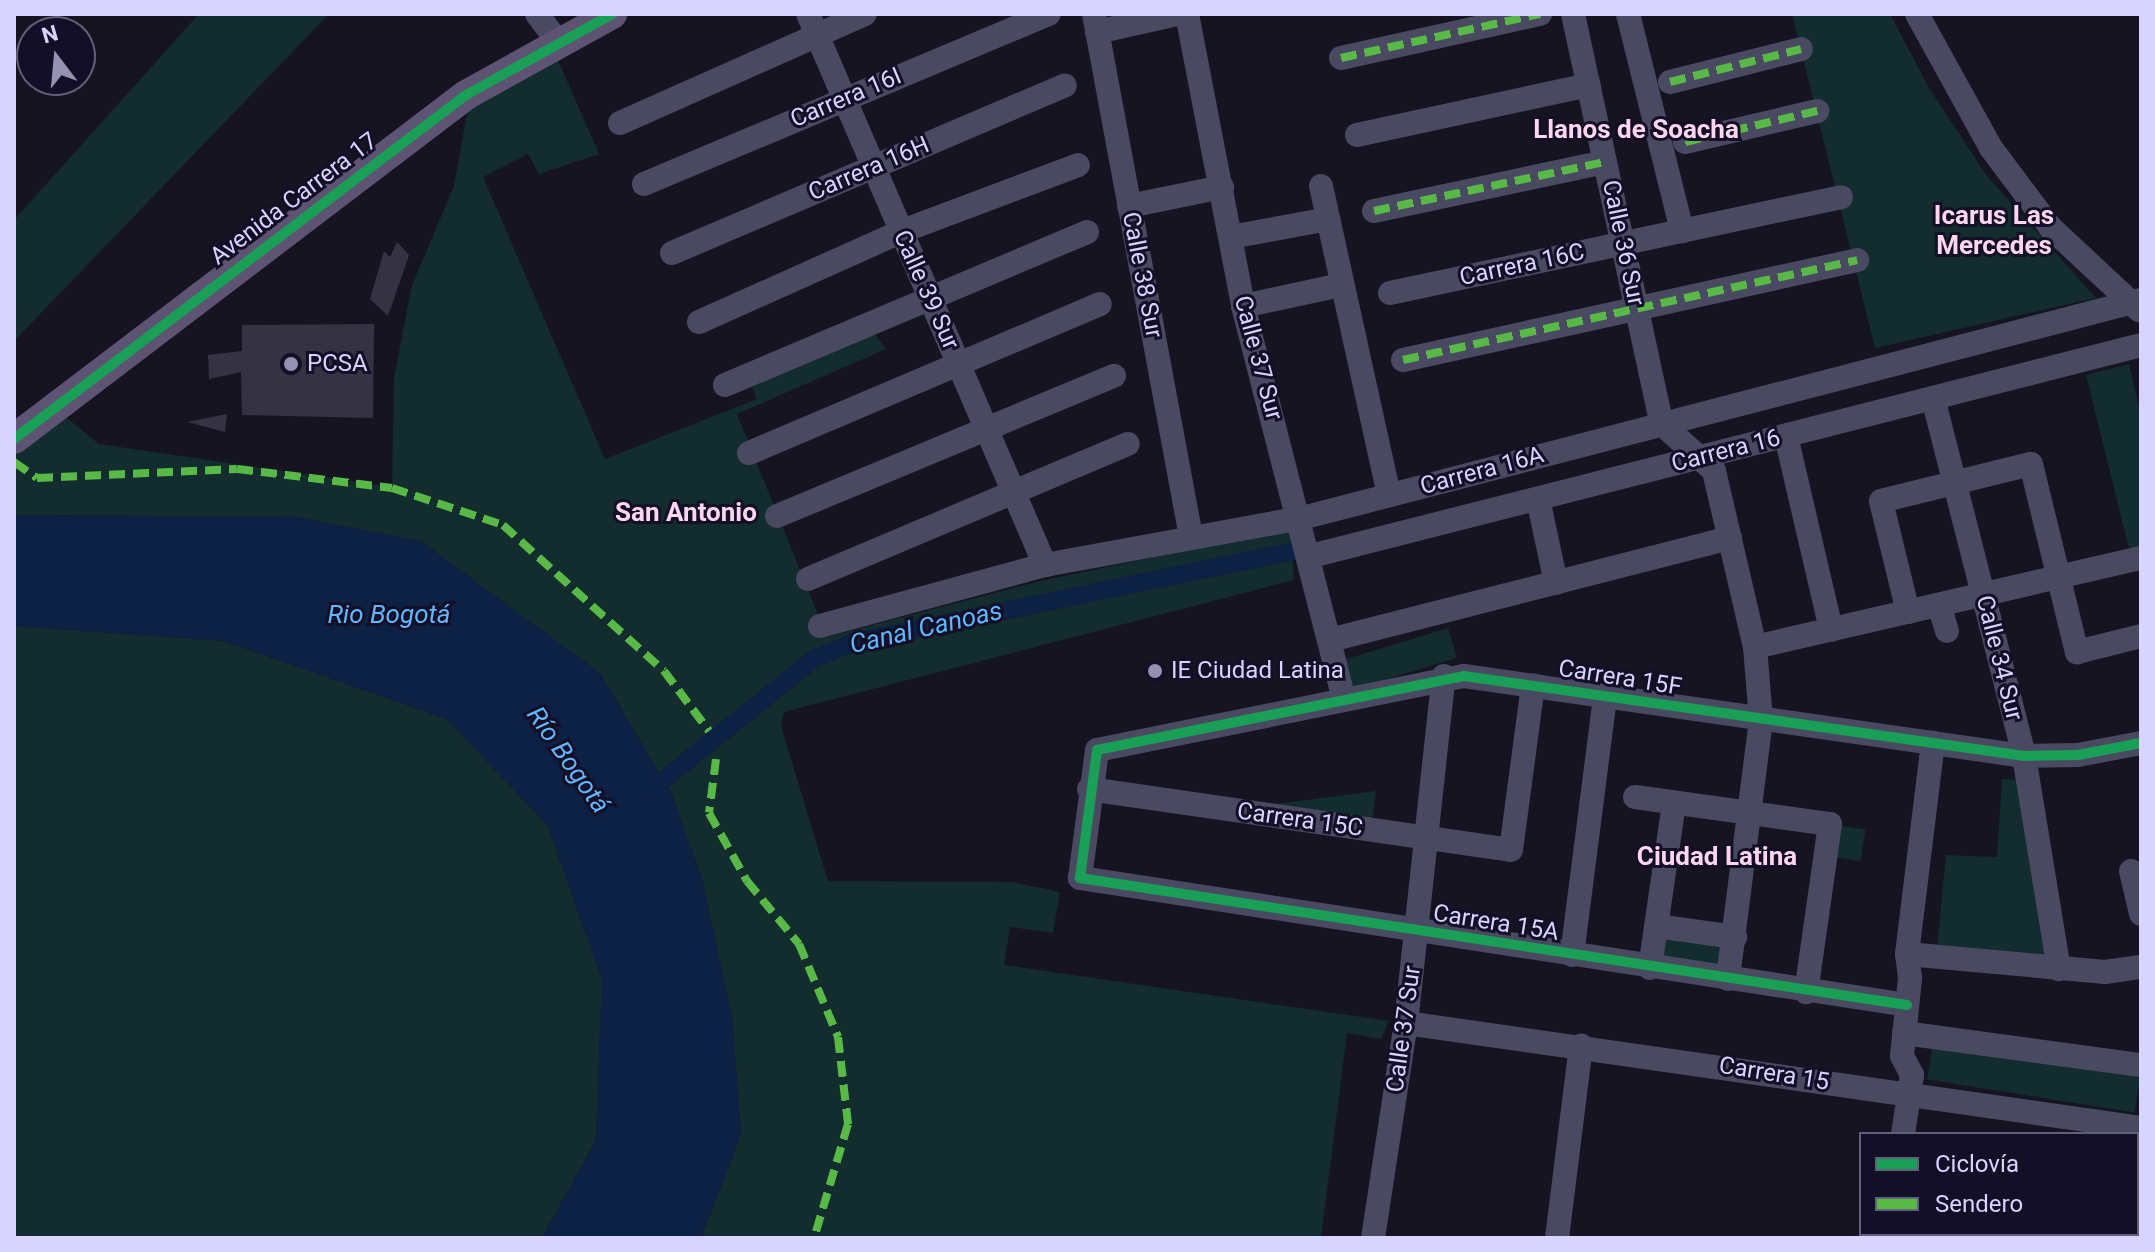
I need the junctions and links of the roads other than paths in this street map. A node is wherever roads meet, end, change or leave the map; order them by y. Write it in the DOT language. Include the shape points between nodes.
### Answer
graph roads {
  1 [pos="537,14"];
  2 [pos="612,14"];
  3 [pos="865,14"];
  4 [pos="1049,14"];
  5 [pos="1177,14"];
  6 [pos="1187,14"];
  7 [pos="1540,14"];
  8 [pos="1573,14"];
  9 [pos="1628,14"];
  10 [pos="1917,14"];
  11 [pos="1095,23"];
  12 [pos="812,24"];
  13 [pos="558,42"];
  14 [pos="1801,49"];
  15 [pos="1341,58"];
  16 [pos="1670,82"];
  17 [pos="1065,85"];
  18 [pos="1589,85"];
  19 [pos="844,98"];
  20 [pos="1817,111"];
  21 [pos="620,123"];
  22 [pos="1357,135"];
  23 [pos="1685,142"];
  24 [pos="1605,162"];
  25 [pos="1078,165"];
  26 [pos="873,168"];
  27 [pos="644,184"];
  28 [pos="1321,186"];
  29 [pos="1222,187"];
  30 [pos="1841,197"];
  31 [pos="1129,206"];
  32 [pos="1374,211"];
  33 [pos="1328,219"];
  34 [pos="1682,231"];
  35 [pos="900,232"];
  36 [pos="1087,232"];
  37 [pos="1231,237"];
  38 [pos="1623,244"];
  39 [pos="672,253"];
  40 [pos="1857,260"];
  41 [pos="1341,285"];
  42 [pos="1390,293"];
  43 [pos="931,302"];
  44 [pos="1100,304"];
  45 [pos="2138,304"];
  46 [pos="1243,306"];
  47 [pos="1637,310"];
  48 [pos="699,322"];
  49 [pos="2141,345"];
  50 [pos="1403,360"];
  51 [pos="958,361"];
  52 [pos="1114,376"];
  53 [pos="725,385"];
  54 [pos="1933,398"];
  55 [pos="1662,424"];
  56 [pos="986,426"];
  57 [pos="1786,436"];
  58 [pos="14,439"];
  59 [pos="1128,444"];
  60 [pos="749,453"];
  61 [pos="1699,457"];
  62 [pos="1954,483"];
  63 [pos="1016,489"];
  64 [pos="1389,495"];
  65 [pos="1538,499"];
  66 [pos="777,516"];
  67 [pos="1302,518"];
  68 [pos="1191,537"];
  69 [pos="1730,538"];
  70 [pos="1311,556"];
  71 [pos="2141,558"];
  72 [pos="1045,565"];
  73 [pos="2059,577"];
  74 [pos="808,579"];
  75 [pos="1556,583"];
  76 [pos="1983,595"];
  77 [pos="1939,605"];
  78 [pos="1908,612"];
  79 [pos="820,626"];
  80 [pos="1831,630"];
  81 [pos="1947,631"];
  82 [pos="2141,636"];
  83 [pos="1330,640"];
  84 [pos="1755,647"];
  85 [pos="1444,676"];
  86 [pos="1533,685"];
  87 [pos="1605,696"];
  88 [pos="1344,699"];
  89 [pos="1761,720"];
  90 [pos="1933,743"];
  91 [pos="2141,743"];
  92 [pos="2024,756"];
  93 [pos="1089,789"];
  94 [pos="1635,797"];
  95 [pos="1674,803"];
  96 [pos="1753,815"];
  97 [pos="1428,839"];
  98 [pos="2131,871"];
  99 [pos="2141,914"];
  100 [pos="1656,926"];
  101 [pos="1417,931"];
  102 [pos="1735,937"];
  103 [pos="1907,954"];
  104 [pos="1572,955"];
  105 [pos="2141,967"];
  106 [pos="1650,968"];
  107 [pos="2059,969"];
  108 [pos="1728,979"];
  109 [pos="1806,992"];
  110 [pos="1907,1005"];
  111 [pos="1406,1023"];
  112 [pos="1904,1033"];
  113 [pos="1581,1045"];
  114 [pos="2141,1065"];
  115 [pos="1908,1095"];
  116 [pos="2141,1128"];
  117 [pos="1903,1132"];
  118 [pos="1373,1238"];
  119 [pos="1557,1238"];
  1 -- 13 [label="street"];
  2 -- 13 [label="main road, Avenida Carrera 17"];
  3 -- 12 [label="street"];
  4 -- 19 [label="street, Carrera 16I"];
  5 -- 11 [label="street"];
  6 -- 29 [label="street, Calle 37 Sur"];
  7 -- 15 [label="street"];
  8 -- 18 [label="street, Calle 36 Sur"];
  9 -- 34 [label="street"];
  10 -- 45 [label="street" via="1991,148 2050,227"];
  11 -- 31 [label="street, Calle 38 Sur"];
  12 -- 19 [label="street, Calle 39 Sur"];
  12 -- 21 [label="street"];
  13 -- 58 [label="main road, Avenida Carrera 17" via="466,95"];
  14 -- 16 [label="street"];
  17 -- 26 [label="street, Carrera 16H"];
  18 -- 22 [label="street"];
  18 -- 24 [label="street, Calle 36 Sur"];
  19 -- 26 [label="street, Calle 39 Sur"];
  19 -- 27 [label="street, Carrera 16I"];
  20 -- 23 [label="street"];
  24 -- 32 [label="street"];
  24 -- 38 [label="street, Calle 36 Sur"];
  25 -- 35 [label="street"];
  26 -- 35 [label="street, Calle 39 Sur"];
  26 -- 39 [label="street, Carrera 16H"];
  28 -- 33 [label="street"];
  29 -- 31 [label="street"];
  29 -- 37 [label="street, Calle 37 Sur"];
  30 -- 34 [label="street, Carrera 16C"];
  31 -- 68 [label="street, Calle 38 Sur"];
  33 -- 37 [label="street"];
  33 -- 41 [label="street"];
  34 -- 38 [label="street, Carrera 16C"];
  35 -- 43 [label="street, Calle 39 Sur"];
  35 -- 48 [label="street"];
  36 -- 43 [label="street"];
  37 -- 46 [label="street, Calle 37 Sur"];
  38 -- 42 [label="street, Carrera 16C"];
  38 -- 47 [label="street, Calle 36 Sur"];
  40 -- 47 [label="street"];
  41 -- 46 [label="street"];
  41 -- 64 [label="street"];
  43 -- 51 [label="street, Calle 39 Sur"];
  43 -- 53 [label="street"];
  44 -- 51 [label="street"];
  45 -- 55 [label="street, Carrera 16A"];
  46 -- 67 [label="street, Calle 37 Sur"];
  47 -- 50 [label="street"];
  47 -- 55 [label="street, Calle 36 Sur"];
  49 -- 54 [label="street, Carrera 16"];
  51 -- 56 [label="street, Calle 39 Sur"];
  51 -- 60 [label="street"];
  52 -- 56 [label="street"];
  54 -- 57 [label="street, Carrera 16"];
  54 -- 62 [label="street, Calle 34 Sur"];
  55 -- 61 [label="street"];
  55 -- 64 [label="street, Carrera 16A"];
  56 -- 63 [label="street, Calle 39 Sur"];
  56 -- 66 [label="street"];
  57 -- 61 [label="street, Carrera 16"];
  57 -- 80 [label="street"];
  59 -- 63 [label="street"];
  61 -- 65 [label="street, Carrera 16"];
  61 -- 69 [label="street" via="1714,471"];
  62 -- 73 [label="street" via="2031,464"];
  62 -- 76 [label="street, Calle 34 Sur"];
  62 -- 78 [label="street" via="1881,501"];
  63 -- 72 [label="street, Calle 39 Sur"];
  63 -- 74 [label="street"];
  64 -- 67 [label="street, Carrera 16A"];
  65 -- 70 [label="street, Carrera 16"];
  65 -- 75 [label="street"];
  67 -- 68 [label="street, Carrera 16A"];
  67 -- 70 [label="street, Calle 37 Sur"];
  68 -- 72 [label="street, Carrera 16A"];
  69 -- 75 [label="street"];
  69 -- 84 [label="street"];
  70 -- 83 [label="street, Calle 37 Sur"];
  71 -- 73 [label="street"];
  72 -- 79 [label="street, Carrera 16A"];
  73 -- 76 [label="street"];
  73 -- 82 [label="street" via="2077,652"];
  75 -- 83 [label="street"];
  76 -- 77 [label="street"];
  76 -- 92 [label="street, Calle 34 Sur"];
  77 -- 78 [label="street"];
  77 -- 81 [label="street"];
  78 -- 80 [label="street"];
  80 -- 84 [label="street"];
  83 -- 88 [label="street, Calle 37 Sur"];
  84 -- 89 [label="street"];
  85 -- 86 [label="street, Carrera 15F"];
  85 -- 88 [label="street, Carrera 15F"];
  85 -- 97 [label="street, Calle 37 Sur"];
  86 -- 87 [label="street, Carrera 15F"];
  86 -- 97 [label="street, Carrera 15C" via="1511,850"];
  87 -- 89 [label="street, Carrera 15F"];
  87 -- 104 [label="street"];
  88 -- 93 [label="street, Carrera 15F" via="1097,750"];
  89 -- 90 [label="street, Carrera 15F"];
  89 -- 96 [label="street"];
  90 -- 92 [label="street, Carrera 15F"];
  90 -- 103 [label="street"];
  91 -- 92 [label="street, Carrera 15F" via="2078,755"];
  92 -- 107 [label="street, Calle 34 Sur"];
  93 -- 97 [label="street, Carrera 15C"];
  93 -- 101 [label="street, Carrera 15A" via="1080,878"];
  94 -- 95 [label="street"];
  95 -- 96 [label="street"];
  95 -- 100 [label="street"];
  96 -- 102 [label="street"];
  96 -- 109 [label="street" via="1830,824"];
  97 -- 101 [label="street, Calle 37 Sur"];
  98 -- 99 [label="street"];
  100 -- 102 [label="street"];
  100 -- 106 [label="street"];
  101 -- 104 [label="street, Carrera 15A"];
  101 -- 111 [label="street, Calle 37 Sur"];
  102 -- 108 [label="street"];
  103 -- 107 [label="street"];
  103 -- 110 [label="street"];
  104 -- 106 [label="street, Carrera 15A"];
  105 -- 107 [label="street"];
  106 -- 108 [label="street, Carrera 15A"];
  108 -- 109 [label="street, Carrera 15A"];
  109 -- 110 [label="street, Carrera 15A"];
  110 -- 112 [label="street"];
  111 -- 113 [label="street, Carrera 15"];
  111 -- 118 [label="street, Calle 37 Sur"];
  112 -- 114 [label="street"];
  112 -- 115 [label="street" via="1902,1056 1912,1075"];
  113 -- 115 [label="street, Carrera 15"];
  113 -- 119 [label="street"];
  115 -- 116 [label="street, Carrera 15"];
  115 -- 117 [label="street"];
}
